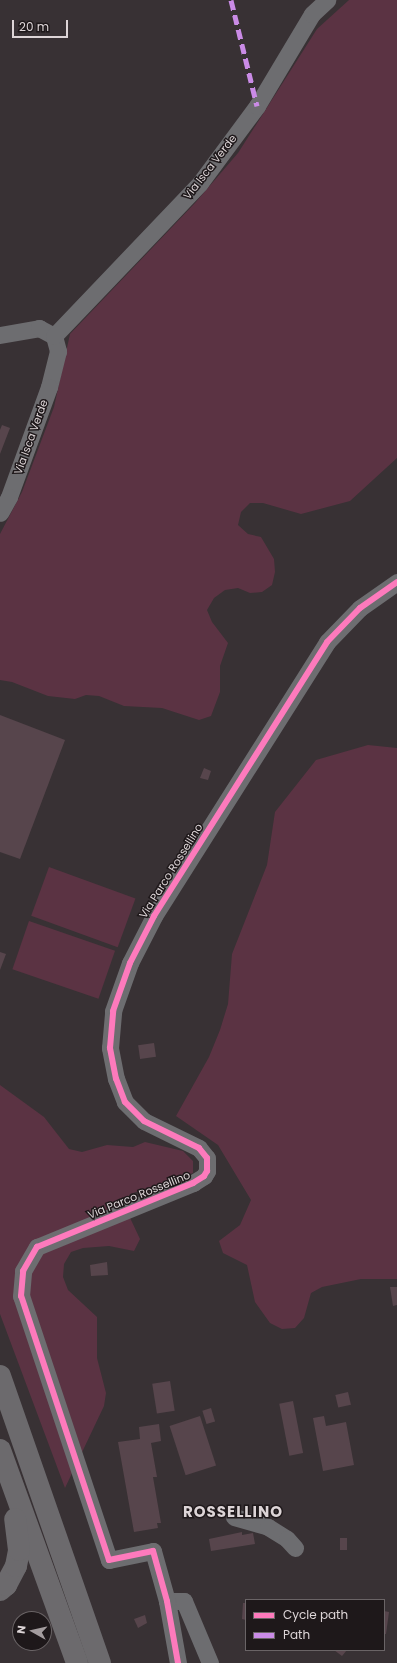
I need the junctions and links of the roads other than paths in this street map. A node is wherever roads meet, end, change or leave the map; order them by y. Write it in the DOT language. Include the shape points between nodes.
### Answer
graph roads {
  1 [pos="327,0"];
  2 [pos="0,335"];
  3 [pos="54,336"];
  4 [pos="0,513"];
  5 [pos="397,582"];
  6 [pos="0,1376"];
  7 [pos="2,1455"];
  8 [pos="234,1517"];
  9 [pos="295,1548"];
  10 [pos="0,1590"];
  11 [pos="167,1601"];
  12 [pos="74,1656"];
  13 [pos="97,1656"];
  14 [pos="178,1663"];
  15 [pos="210,1663"];
  1 -- 3 [label="street, Via Isca Verde" via="312,14 256,106 200,183"];
  2 -- 3 [label="street" via="40,328"];
  3 -- 4 [label="street, Via Isca Verde" via="58,351 49,387 9,496"];
  5 -- 11 [label="street, Via Parco Rossellino" via="360,608 327,642 154,916 130,963 113,1011 110,1048 116,1079 125,1102 144,1121 203,1152 208,1164 204,1176 193,1183 37,1247 23,1271 21,1296 109,1560 152,1551"];
  6 -- 13 [label="highway"];
  7 -- 10 [label="highway" via="19,1550 16,1566 6,1585"];
  7 -- 12 [label="highway"];
  8 -- 9 [label="street" via="268,1527 287,1539"];
  11 -- 14 [label="street"];
  11 -- 15 [label="street" via="184,1600"];
}
